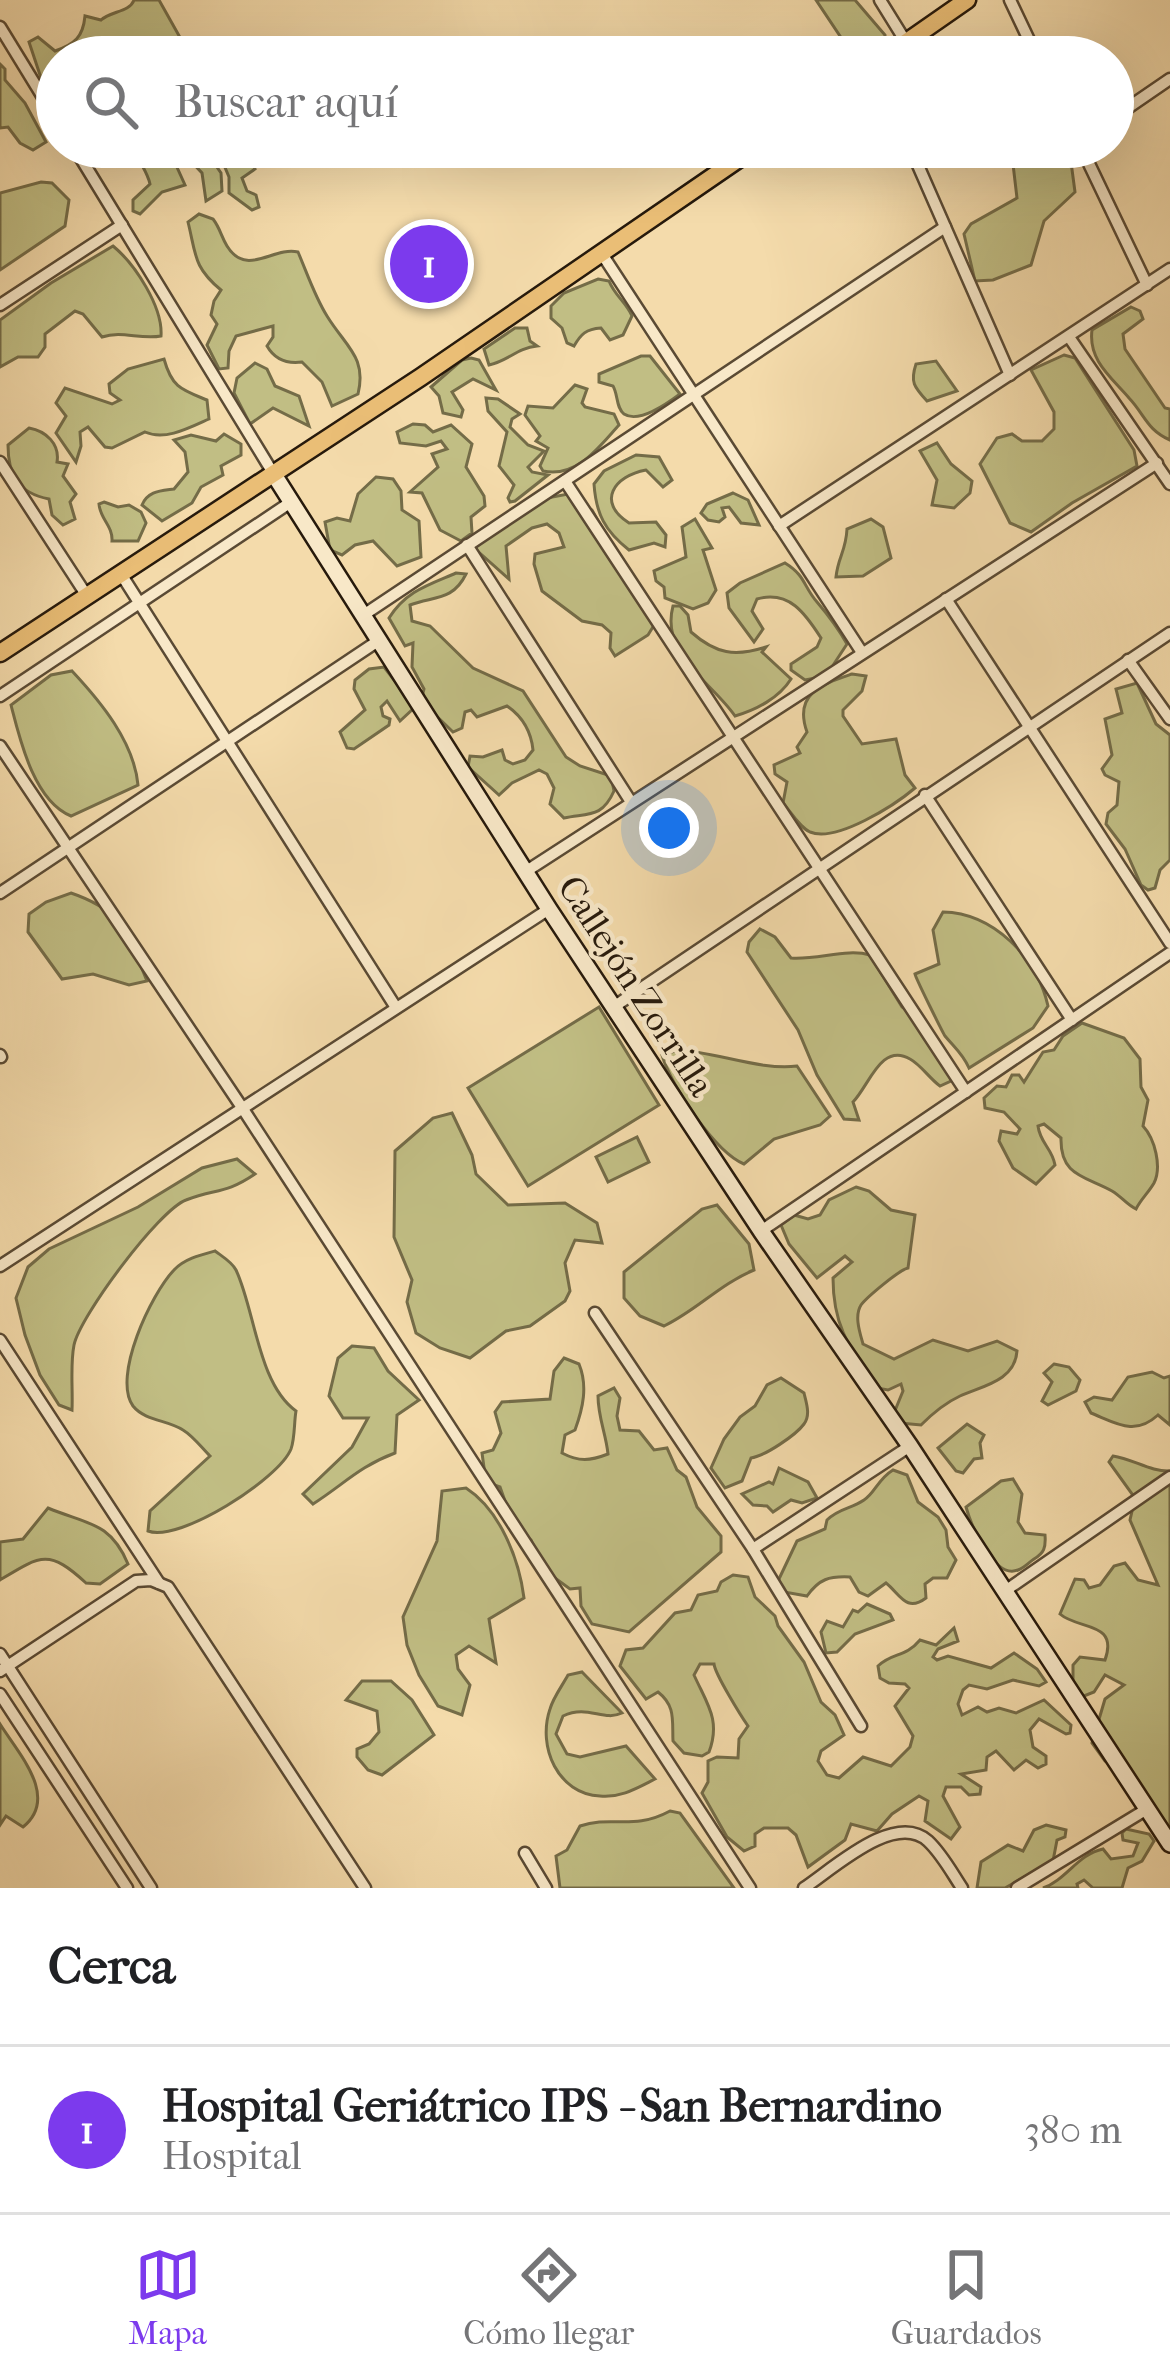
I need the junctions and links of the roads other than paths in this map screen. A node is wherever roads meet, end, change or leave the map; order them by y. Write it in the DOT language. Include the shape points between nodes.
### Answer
graph roads {
  1 [pos="880,0"];
  2 [pos="967,0"];
  3 [pos="1010,0"];
  4 [pos="0,27"];
  5 [pos="903,36"];
  6 [pos="913,36"];
  7 [pos="1027,36"];
  8 [pos="1170,79"];
  9 [pos="36,86"];
  10 [pos="1134,104"];
  11 [pos="87,168"];
  12 [pos="725,168"];
  13 [pos="919,168"];
  14 [pos="1091,168"];
  15 [pos="122,225"];
  16 [pos="944,227"];
  17 [pos="602,254"];
  18 [pos="1170,269"];
  19 [pos="1147,285"];
  20 [pos="0,305"];
  21 [pos="1070,337"];
  22 [pos="1010,376"];
  23 [pos="695,394"];
  24 [pos="0,462"];
  25 [pos="1157,464"];
  26 [pos="273,473"];
  27 [pos="565,481"];
  28 [pos="1170,484"];
  29 [pos="291,502"];
  30 [pos="779,526"];
  31 [pos="467,545"];
  32 [pos="121,574"];
  33 [pos="88,596"];
  34 [pos="946,599"];
  35 [pos="140,602"];
  36 [pos="362,616"];
  37 [pos="1170,633"];
  38 [pos="378,641"];
  39 [pos="861,651"];
  40 [pos="0,653"];
  41 [pos="1128,660"];
  42 [pos="0,696"];
  43 [pos="1170,719"];
  44 [pos="1029,729"];
  45 [pos="732,736"];
  46 [pos="228,743"];
  47 [pos="0,746"];
  48 [pos="925,795"];
  49 [pos="631,802"];
  50 [pos="67,848"];
  51 [pos="819,868"];
  52 [pos="525,872"];
  53 [pos="0,893"];
  54 [pos="549,909"];
  55 [pos="1170,943"];
  56 [pos="1170,953"];
  57 [pos="395,1006"];
  58 [pos="614,1006"];
  59 [pos="1072,1020"];
  60 [pos="966,1092"];
  61 [pos="243,1109"];
  62 [pos="761,1231"];
  63 [pos="0,1266"];
  64 [pos="595,1313"];
  65 [pos="0,1340"];
  66 [pos="910,1446"];
  67 [pos="1170,1477"];
  68 [pos="753,1549"];
  69 [pos="159,1583"];
  70 [pos="1005,1591"];
  71 [pos="0,1654"];
  72 [pos="4,1669"];
  73 [pos="0,1694"];
  74 [pos="861,1726"];
  75 [pos="1147,1809"];
  76 [pos="1170,1844"];
  77 [pos="525,1853"];
  78 [pos="127,1888"];
  79 [pos="151,1888"];
  80 [pos="365,1888"];
  81 [pos="546,1888"];
  82 [pos="750,1888"];
  83 [pos="804,1888"];
  84 [pos="962,1888"];
  85 [pos="1017,1888"];
  1 -- 5 [label="street"];
  2 -- 6 [label="main road"];
  3 -- 7 [label="street"];
  4 -- 9 [label="street"];
  8 -- 10 [label="street"];
  11 -- 15 [label="street, Callejón Zorrilla"];
  12 -- 17 [label="main road"];
  13 -- 16 [label="street"];
  14 -- 19 [label="street"];
  15 -- 20 [label="street"];
  15 -- 26 [label="street, Callejón Zorrilla"];
  16 -- 22 [label="street"];
  16 -- 23 [label="street"];
  17 -- 23 [label="street"];
  17 -- 26 [label="main road"];
  18 -- 19 [label="street"];
  19 -- 21 [label="street"];
  21 -- 22 [label="street"];
  21 -- 25 [label="street"];
  22 -- 30 [label="street"];
  23 -- 27 [label="street"];
  23 -- 30 [label="street"];
  24 -- 33 [label="street"];
  25 -- 28 [label="street"];
  25 -- 34 [label="street"];
  26 -- 29 [label="street, Callejón Zorrilla"];
  26 -- 32 [label="main road"];
  27 -- 31 [label="street"];
  27 -- 45 [label="street"];
  29 -- 35 [label="street"];
  29 -- 36 [label="street, Callejón Zorrilla"];
  30 -- 39 [label="street"];
  31 -- 36 [label="street"];
  31 -- 49 [label="street"];
  32 -- 33 [label="main road"];
  32 -- 35 [label="street"];
  33 -- 40 [label="main road"];
  34 -- 39 [label="street"];
  34 -- 44 [label="street"];
  35 -- 42 [label="street"];
  35 -- 46 [label="street"];
  36 -- 38 [label="street, Callejón Zorrilla"];
  37 -- 41 [label="street"];
  38 -- 46 [label="street"];
  38 -- 52 [label="street, Callejón Zorrilla"];
  39 -- 45 [label="street"];
  41 -- 43 [label="street"];
  41 -- 44 [label="street"];
  44 -- 48 [label="street"];
  44 -- 55 [label="street"];
  45 -- 49 [label="street"];
  45 -- 51 [label="street"];
  46 -- 50 [label="street"];
  46 -- 57 [label="street"];
  47 -- 50 [label="street"];
  48 -- 51 [label="street"];
  48 -- 59 [label="street"];
  49 -- 52 [label="street"];
  50 -- 53 [label="street"];
  50 -- 61 [label="street"];
  51 -- 58 [label="street"];
  51 -- 60 [label="street"];
  52 -- 54 [label="street, Callejón Zorrilla"];
  54 -- 57 [label="street"];
  54 -- 58 [label="street, Callejón Zorrilla"];
  56 -- 59 [label="street"];
  57 -- 61 [label="street"];
  58 -- 62 [label="street, Callejón Zorrilla"];
  59 -- 60 [label="street"];
  60 -- 62 [label="street"];
  61 -- 63 [label="street"];
  61 -- 82 [label="street"];
  62 -- 66 [label="street, Callejón Zorrilla"];
  64 -- 68 [label="street"];
  65 -- 69 [label="street"];
  66 -- 68 [label="street"];
  66 -- 70 [label="street, Callejón Zorrilla"];
  67 -- 70 [label="street"];
  68 -- 74 [label="street"];
  69 -- 72 [label="street" via="136,1581"];
  69 -- 80 [label="street"];
  70 -- 75 [label="street, Callejón Zorrilla"];
  71 -- 72 [label="street"];
  72 -- 79 [label="street"];
  73 -- 78 [label="street"];
  75 -- 76 [label="street, Callejón Zorrilla"];
  75 -- 85 [label="street"];
  77 -- 81 [label="street"];
  83 -- 84 [label="street" via="890,1832 914,1832 930,1843"];
}
